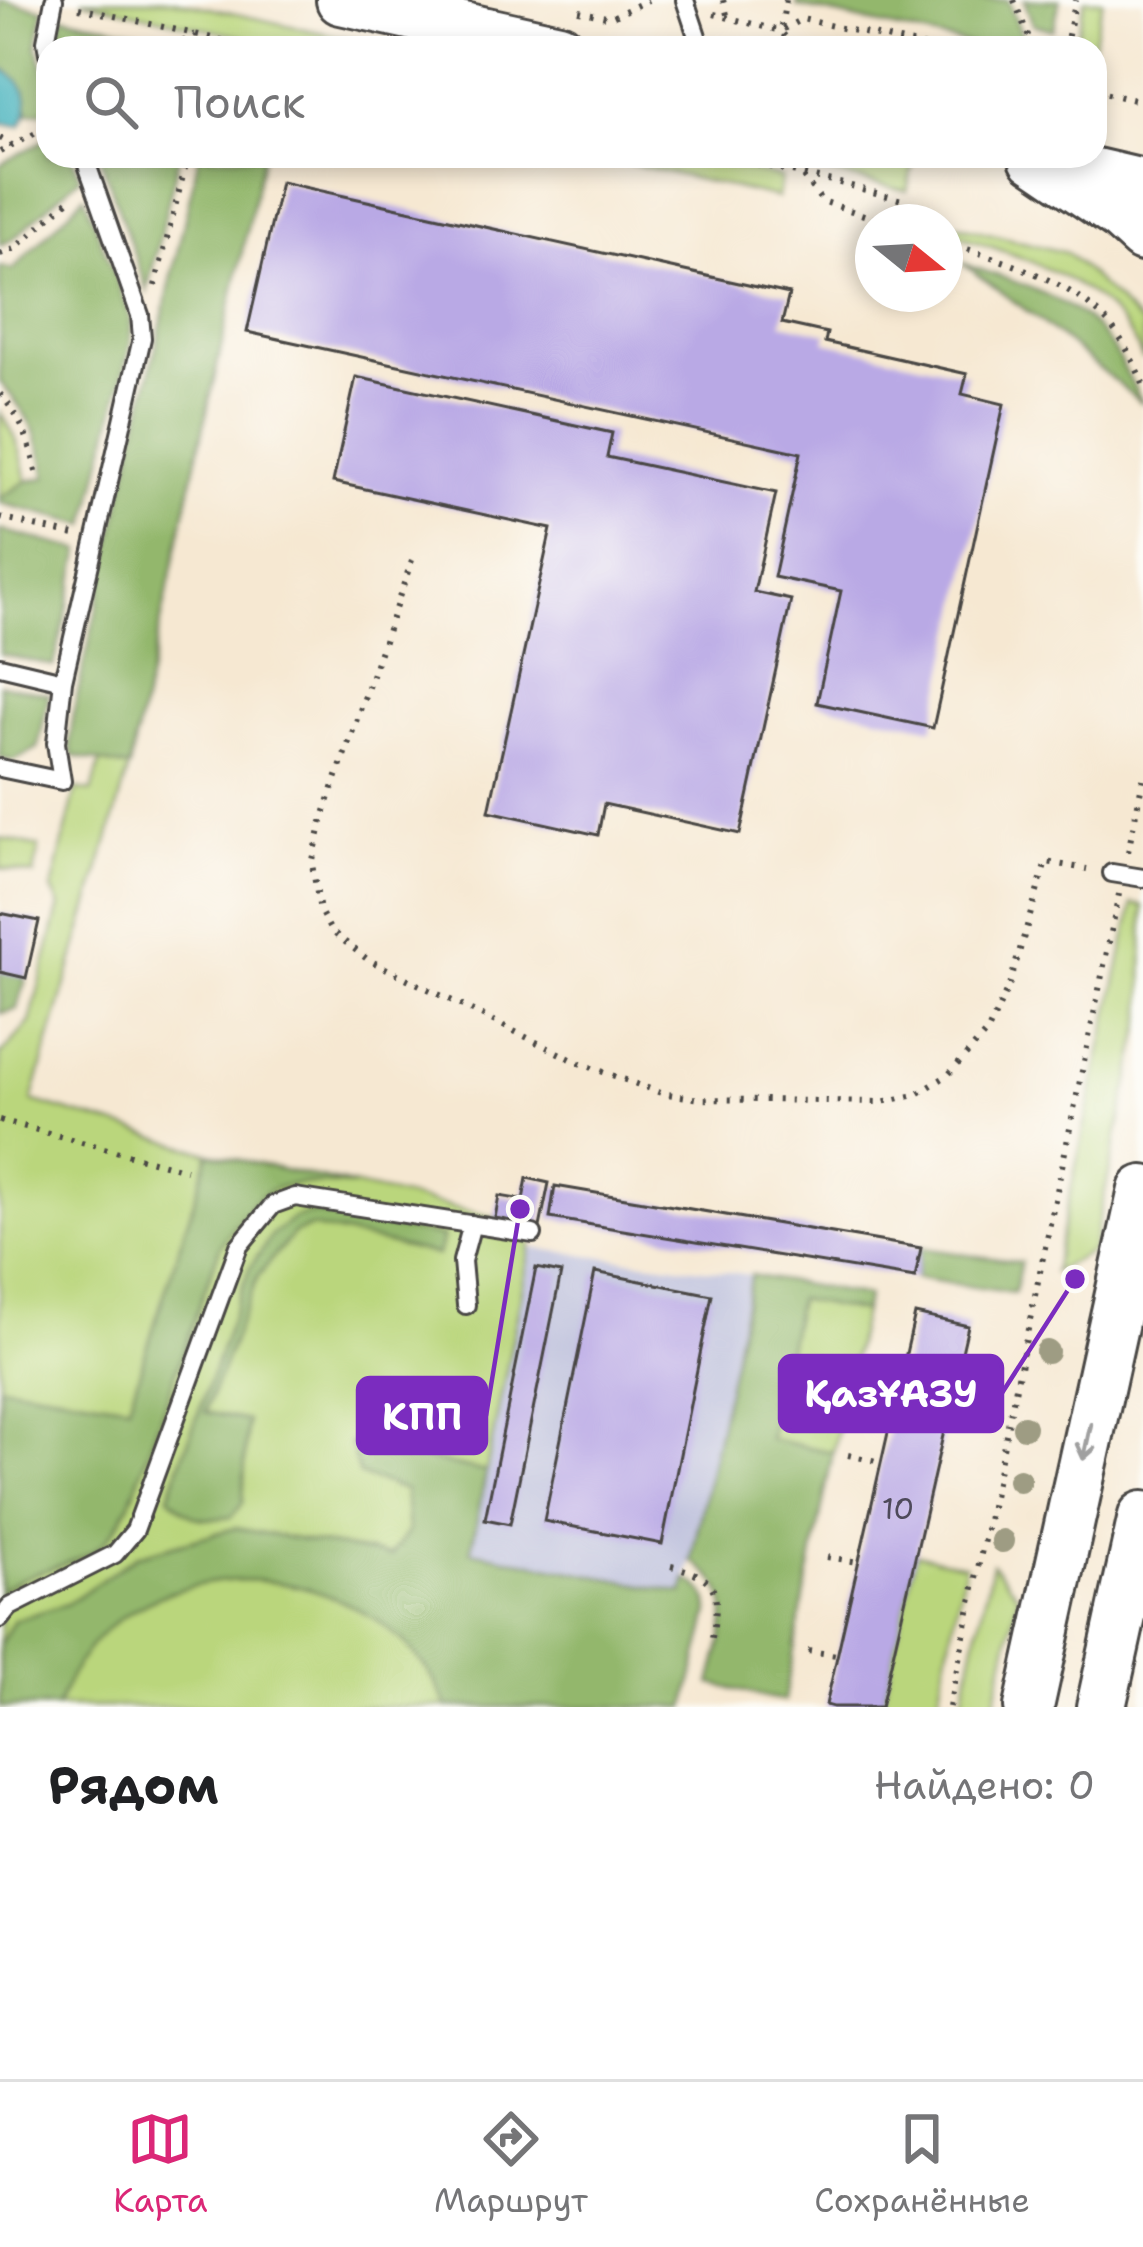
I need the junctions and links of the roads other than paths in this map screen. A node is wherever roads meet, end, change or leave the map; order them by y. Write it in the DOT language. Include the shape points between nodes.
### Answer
graph roads {
  1 [pos="341,0"];
  2 [pos="685,0"];
  3 [pos="54,1"];
  4 [pos="564,28"];
  5 [pos="47,36"];
  6 [pos="696,36"];
  7 [pos="88,168"];
  8 [pos="1046,168"];
  9 [pos="1076,168"];
  10 [pos="1143,184"];
  11 [pos="1143,237"];
  12 [pos="0,666"];
  13 [pos="63,681"];
  14 [pos="0,768"];
  15 [pos="1118,874"];
  16 [pos="1143,878"];
  17 [pos="1143,1190"];
  18 [pos="472,1224"];
  19 [pos="533,1234"];
  20 [pos="466,1304"];
  21 [pos="1143,1516"];
  22 [pos="0,1618"];
  23 [pos="1029,1707"];
  24 [pos="1101,1707"];
  1 -- 4 [label="main road"];
  2 -- 6 [label="lane"];
  3 -- 5 [label="lane"];
  7 -- 13 [label="lane" via="142,338"];
  8 -- 11 [label="main road"];
  9 -- 10 [label="main road"];
  12 -- 13 [label="lane"];
  13 -- 14 [label="lane" via="56,743 62,781"];
  15 -- 16 [label="lane"];
  17 -- 23 [label="main road, one-way"];
  18 -- 19 [label="lane"];
  18 -- 20 [label="lane" via="462,1261"];
  18 -- 22 [label="lane" via="295,1196 273,1205 239,1246 136,1530 115,1554"];
  21 -- 24 [label="main road"];
}
